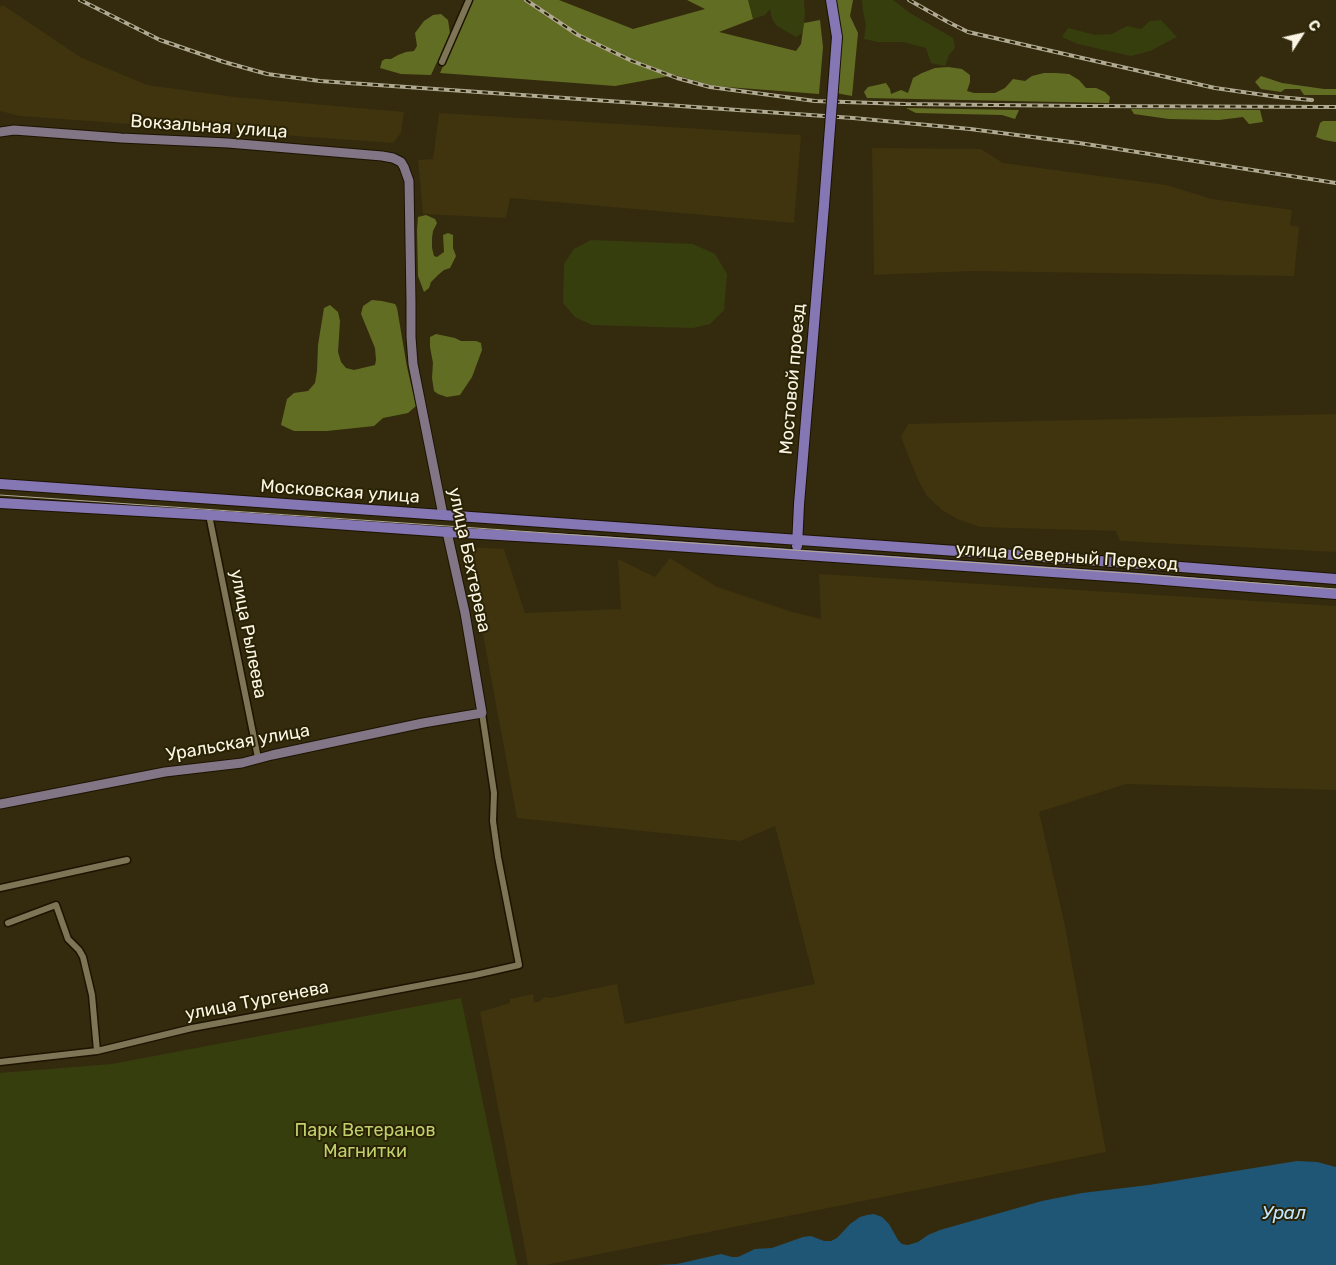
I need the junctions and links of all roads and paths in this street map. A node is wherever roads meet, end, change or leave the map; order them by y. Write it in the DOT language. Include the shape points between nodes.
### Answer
graph roads {
  1 [pos="469,0"];
  2 [pos="831,0"];
  3 [pos="442,62"];
  4 [pos="0,126"];
  5 [pos="14,130"];
  6 [pos="0,132"];
  7 [pos="400,162"];
  8 [pos="0,484"];
  9 [pos="0,503"];
  10 [pos="208,515"];
  11 [pos="443,515"];
  12 [pos="447,532"];
  13 [pos="797,540"];
  14 [pos="796,556"];
  15 [pos="1336,579"];
  16 [pos="1336,594"];
  17 [pos="482,713"];
  18 [pos="258,758"];
  19 [pos="0,804"];
  20 [pos="127,860"];
  21 [pos="0,888"];
  22 [pos="8,923"];
  23 [pos="519,965"];
  24 [pos="97,1051"];
  25 [pos="0,1062"];
  1 -- 3 [label="street"];
  2 -- 13 [label="main road, Мостовой проезд, bridge" via="837,37"];
  4 -- 5 [label="street, Вокзальная улица"];
  5 -- 6 [label="street, Вокзальная улица"];
  5 -- 7 [label="street, Вокзальная улица" via="362,154"];
  7 -- 11 [label="street, улица Бехтерева" via="408,181 414,364"];
  8 -- 11 [label="main road, Московская улица"];
  9 -- 10 [label="main road, Московская улица"];
  10 -- 12 [label="main road, Московская улица"];
  10 -- 18 [label="street, улица Рылеева"];
  11 -- 12 [label="main road, улица Бехтерева"];
  11 -- 13 [label="main road, Московская улица"];
  12 -- 14 [label="main road, Московская улица"];
  12 -- 17 [label="street, улица Бехтерева"];
  13 -- 14 [label="main road, Мостовой проезд"];
  13 -- 15 [label="main road, улица Северный Переход"];
  14 -- 16 [label="main road, улица Северный Переход"];
  17 -- 18 [label="street, Уральская улица"];
  17 -- 23 [label="street, улица Бехтерева" via="494,792 498,857"];
  18 -- 19 [label="street, Уральская улица" via="242,763 165,772"];
  20 -- 21 [label="street"];
  22 -- 24 [label="street" via="56,905 68,939 83,957 92,995"];
  23 -- 24 [label="street, улица Тургенева" via="192,1028"];
  24 -- 25 [label="street, улица Тургенева"];
}
